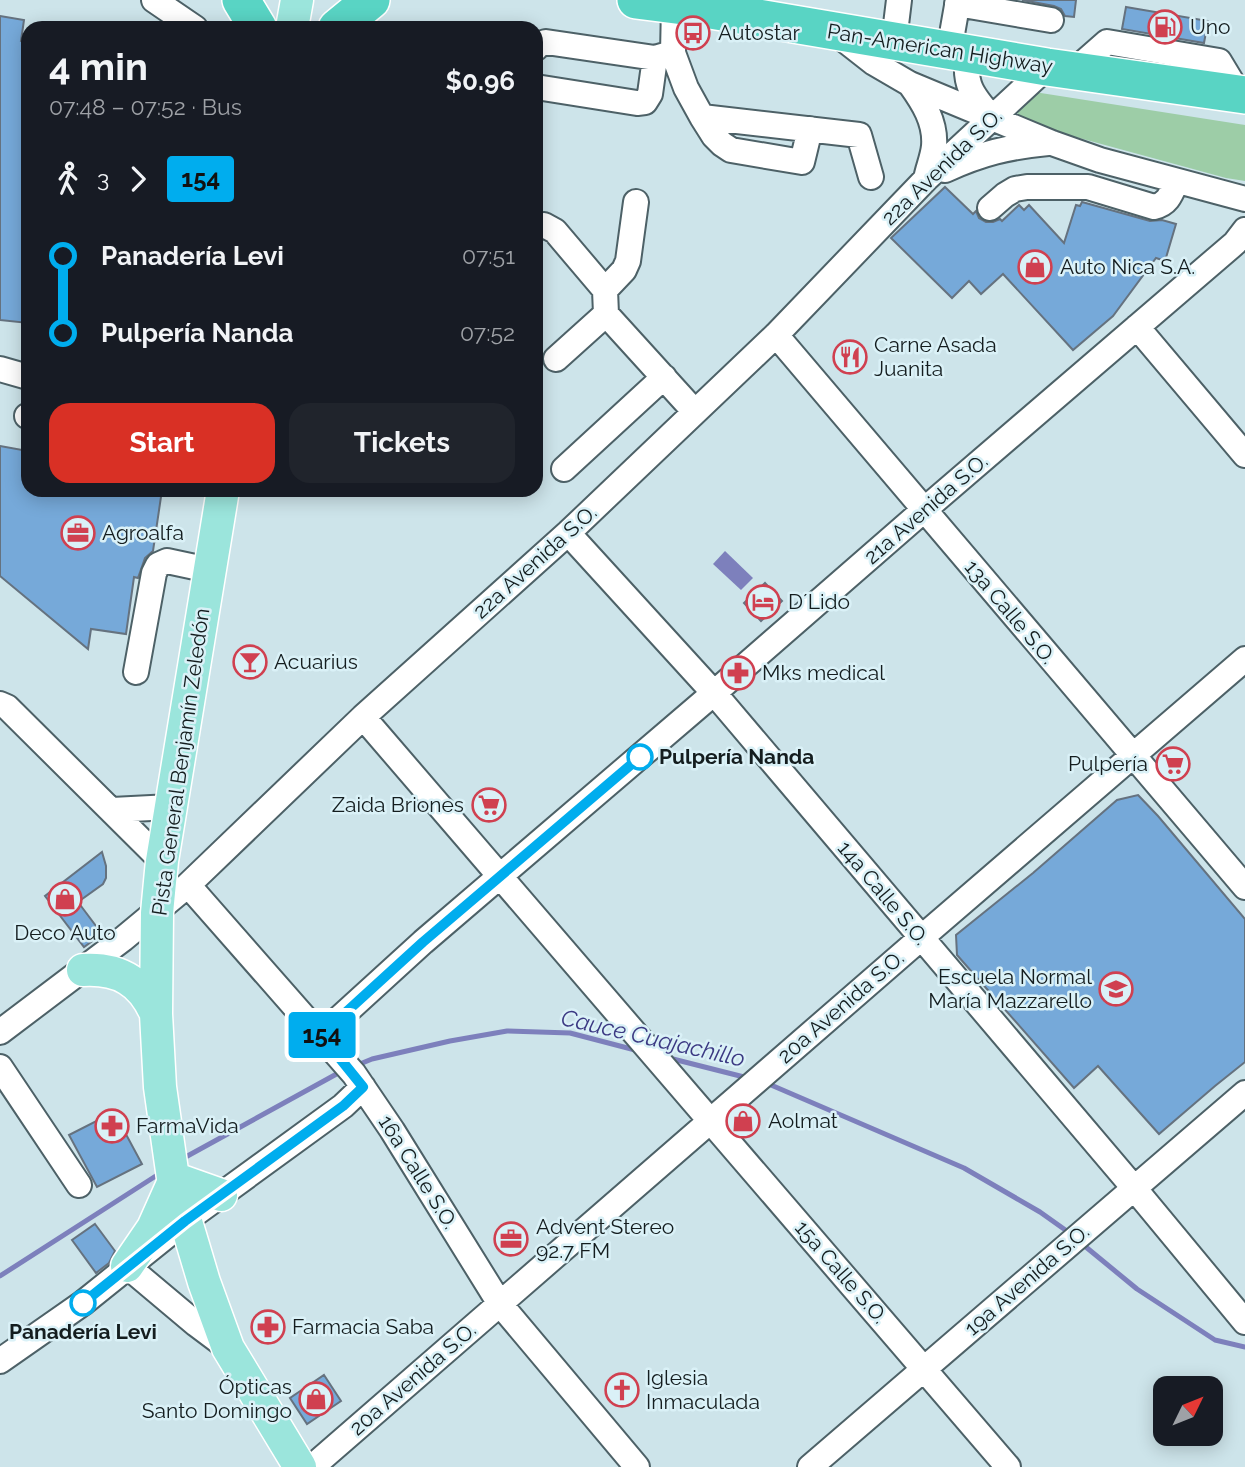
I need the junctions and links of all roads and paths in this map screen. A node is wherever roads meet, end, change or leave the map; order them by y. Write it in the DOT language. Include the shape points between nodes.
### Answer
graph roads {
  1 [pos="154,0"];
  2 [pos="241,0"];
  3 [pos="297,0"];
  4 [pos="372,0"];
  5 [pos="636,0"];
  6 [pos="899,0"];
  7 [pos="958,2"];
  8 [pos="674,5"];
  9 [pos="781,11"];
  10 [pos="1051,20"];
  11 [pos="185,21"];
  12 [pos="254,21"];
  13 [pos="293,21"];
  14 [pos="346,21"];
  15 [pos="834,32"];
  16 [pos="894,41"];
  17 [pos="543,44"];
  18 [pos="959,52"];
  19 [pos="664,55"];
  20 [pos="1060,69"];
  21 [pos="910,84"];
  22 [pos="543,88"];
  23 [pos="1242,95"];
  24 [pos="702,117"];
  25 [pos="992,118"];
  26 [pos="810,129"];
  27 [pos="1052,143"];
  28 [pos="1100,160"];
  29 [pos="870,177"];
  30 [pos="926,179"];
  31 [pos="1176,181"];
  32 [pos="1088,187"];
  33 [pos="1245,199"];
  34 [pos="636,202"];
  35 [pos="990,208"];
  36 [pos="543,225"];
  37 [pos="1245,230"];
  38 [pos="605,302"];
  39 [pos="1137,327"];
  40 [pos="776,335"];
  41 [pos="556,359"];
  42 [pos="0,369"];
  43 [pos="21,375"];
  44 [pos="664,377"];
  45 [pos="695,412"];
  46 [pos="1245,455"];
  47 [pos="564,469"];
  48 [pos="222,497"];
  49 [pos="924,510"];
  50 [pos="568,533"];
  51 [pos="209,570"];
  52 [pos="1245,659"];
  53 [pos="136,672"];
  54 [pos="714,693"];
  55 [pos="0,704"];
  56 [pos="363,717"];
  57 [pos="1133,756"];
  58 [pos="171,807"];
  59 [pos="113,810"];
  60 [pos="162,861"];
  61 [pos="500,876"];
  62 [pos="188,885"];
  63 [pos="1245,887"];
  64 [pos="157,912"];
  65 [pos="921,938"];
  66 [pos="83,970"];
  67 [pos="156,1014"];
  68 [pos="0,1032"];
  69 [pos="321,1035"];
  70 [pos="0,1067"];
  71 [pos="352,1072"];
  72 [pos="1245,1093"];
  73 [pos="711,1121"];
  74 [pos="172,1171"];
  75 [pos="79,1185"];
  76 [pos="1134,1188"];
  77 [pos="221,1195"];
  78 [pos="185,1221"];
  79 [pos="127,1266"];
  80 [pos="500,1304"];
  81 [pos="1245,1322"];
  82 [pos="229,1348"];
  83 [pos="0,1361"];
  84 [pos="925,1369"];
  85 [pos="300,1467"];
  86 [pos="312,1467"];
  87 [pos="637,1467"];
  88 [pos="810,1467"];
  89 [pos="1008,1467"];
  1 -- 11 [label="street"];
  2 -- 12 [label="highway"];
  3 -- 13 [label="main road"];
  4 -- 14 [label="highway"];
  5 -- 8 [label="highway, Pan-American Highway"];
  6 -- 16 [label="street"];
  7 -- 10 [label="street"];
  7 -- 18 [label="street"];
  8 -- 9 [label="highway, Pan-American Highway"];
  8 -- 19 [label="street"];
  9 -- 15 [label="highway, Pan-American Highway"];
  15 -- 16 [label="highway, Pan-American Highway"];
  15 -- 21 [label="street"];
  16 -- 18 [label="highway, Pan-American Highway"];
  17 -- 19 [label="street"];
  18 -- 20 [label="highway, Pan-American Highway"];
  18 -- 25 [label="street" via="971,92"];
  19 -- 22 [label="street" via="645,102"];
  19 -- 24 [label="street"];
  20 -- 23 [label="highway, Pan-American Highway"];
  20 -- 25 [label="street, 22a Avenida S.O."];
  21 -- 25 [label="street"];
  21 -- 30 [label="street" via="932,124 934,145"];
  24 -- 26 [label="street"];
  24 -- 26 [label="street" via="731,150 802,162"];
  25 -- 27 [label="street"];
  25 -- 30 [label="street, 22a Avenida S.O."];
  26 -- 29 [label="street" via="859,135"];
  27 -- 28 [label="street"];
  27 -- 30 [label="street" via="995,150"];
  28 -- 31 [label="street"];
  28 -- 32 [label="street"];
  30 -- 40 [label="street, 22a Avenida S.O."];
  31 -- 32 [label="street" via="1170,197 1154,206"];
  31 -- 33 [label="street"];
  32 -- 35 [label="street" via="1015,189"];
  34 -- 38 [label="street" via="628,261"];
  36 -- 38 [label="street" via="555,232"];
  37 -- 39 [label="street, 21a Avenida S.O."];
  38 -- 41 [label="street"];
  38 -- 44 [label="street"];
  39 -- 46 [label="street"];
  39 -- 49 [label="street, 21a Avenida S.O."];
  40 -- 45 [label="street, 22a Avenida S.O."];
  40 -- 49 [label="street, 13a Calle S.O."];
  42 -- 43 [label="street"];
  44 -- 45 [label="street"];
  44 -- 47 [label="street"];
  45 -- 50 [label="street, 22a Avenida S.O."];
  48 -- 51 [label="main road, Pista General Benjamín Zeledón"];
  49 -- 54 [label="street, 21a Avenida S.O."];
  49 -- 57 [label="street, 13a Calle S.O."];
  50 -- 54 [label="street, 14a Calle S.O."];
  50 -- 56 [label="street, 22a Avenida S.O."];
  51 -- 53 [label="street" via="167,561 158,565"];
  51 -- 58 [label="main road, Pista General Benjamín Zeledón"];
  52 -- 57 [label="street, 20a Avenida S.O."];
  54 -- 61 [label="street, 21a Avenida S.O."];
  54 -- 65 [label="street, 14a Calle S.O."];
  55 -- 59 [label="street"];
  56 -- 61 [label="street"];
  56 -- 62 [label="street, 22a Avenida S.O."];
  57 -- 63 [label="street, 13a Calle S.O."];
  57 -- 65 [label="street, 20a Avenida S.O."];
  58 -- 59 [label="street"];
  58 -- 60 [label="main road, Pista General Benjamín Zeledón"];
  59 -- 60 [label="street"];
  60 -- 64 [label="main road, Pista General Benjamín Zeledón"];
  61 -- 69 [label="street, 21a Avenida S.O."];
  61 -- 73 [label="street, 15a Calle S.O."];
  62 -- 64 [label="street, 22a Avenida S.O."];
  62 -- 69 [label="street, 16a Calle S.O."];
  64 -- 66 [label="street, 22a Avenida S.O."];
  64 -- 67 [label="main road, Pista General Benjamín Zeledón"];
  65 -- 73 [label="street, 20a Avenida S.O."];
  65 -- 76 [label="street, 14a Calle S.O."];
  66 -- 67 [label="main road" via="108,971 128,979 144,993"];
  66 -- 68 [label="street, 22a Avenida S.O."];
  67 -- 74 [label="main road, Pista General Benjamín Zeledón"];
  69 -- 71 [label="street, 16a Calle S.O."];
  70 -- 75 [label="street"];
  71 -- 77 [label="street" via="343,1106"];
  71 -- 80 [label="street, 16a Calle S.O."];
  72 -- 76 [label="street, 19a Avenida S.O."];
  73 -- 80 [label="street, 20a Avenida S.O."];
  73 -- 84 [label="street, 15a Calle S.O."];
  74 -- 77 [label="main road"];
  74 -- 78 [label="main road, Pista General Benjamín Zeledón"];
  74 -- 79 [label="main road" via="153,1228"];
  76 -- 81 [label="street, 14a Calle S.O."];
  76 -- 84 [label="street, 19a Avenida S.O."];
  77 -- 78 [label="street"];
  78 -- 79 [label="street"];
  78 -- 82 [label="main road, Pista General Benjamín Zeledón"];
  79 -- 82 [label="street"];
  79 -- 83 [label="street"];
  80 -- 86 [label="street, 20a Avenida S.O."];
  80 -- 87 [label="street, 16a Calle S.O."];
  82 -- 85 [label="main road, Pista General Benjamín Zeledón"];
  84 -- 88 [label="street, 19a Avenida S.O."];
  84 -- 89 [label="street, 15a Calle S.O."];
}
